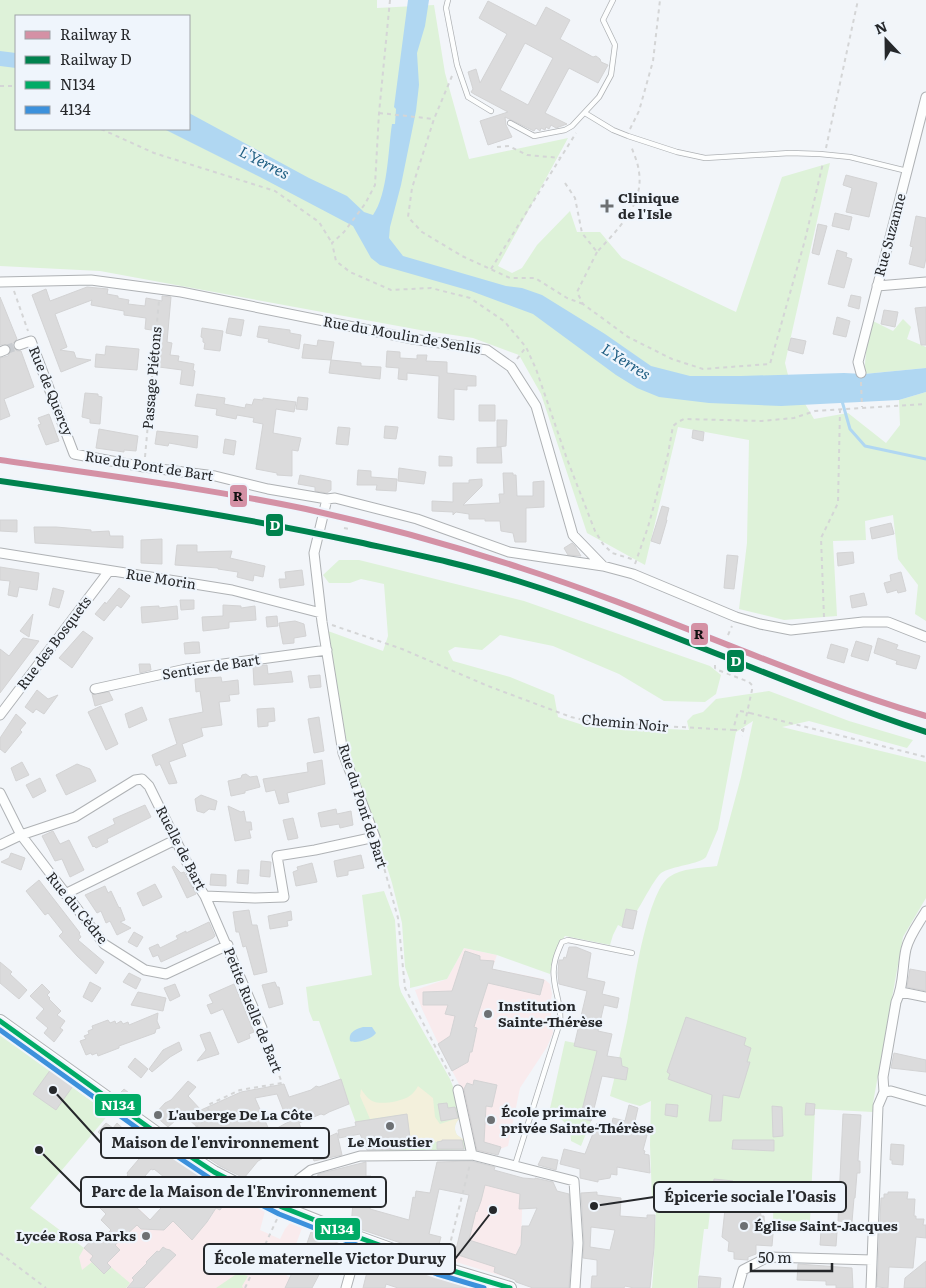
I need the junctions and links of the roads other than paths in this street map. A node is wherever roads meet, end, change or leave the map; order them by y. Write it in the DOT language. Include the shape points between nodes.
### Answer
graph roads {
  1 [pos="448,0"];
  2 [pos="613,0"];
  3 [pos="926,97"];
  4 [pos="491,111"];
  5 [pos="585,113"];
  6 [pos="510,124"];
  7 [pos="907,171"];
  8 [pos="0,282"];
  9 [pos="926,282"];
  10 [pos="877,286"];
  11 [pos="19,345"];
  12 [pos="861,373"];
  13 [pos="74,454"];
  14 [pos="327,499"];
  15 [pos="0,553"];
  16 [pos="603,566"];
  17 [pos="109,570"];
  18 [pos="321,618"];
  19 [pos="926,637"];
  20 [pos="327,650"];
  21 [pos="95,689"];
  22 [pos="0,715"];
  23 [pos="0,793"];
  24 [pos="20,835"];
  25 [pos="375,837"];
  26 [pos="175,840"];
  27 [pos="0,845"];
  28 [pos="65,894"];
  29 [pos="206,896"];
  30 [pos="926,911"];
  31 [pos="228,945"];
  32 [pos="632,954"];
  33 [pos="901,992"];
  34 [pos="926,997"];
  35 [pos="0,1020"];
  36 [pos="262,1028"];
  37 [pos="458,1090"];
  38 [pos="884,1092"];
  39 [pos="926,1101"];
  40 [pos="472,1155"];
  41 [pos="514,1166"];
  42 [pos="270,1201"];
  43 [pos="360,1238"];
  44 [pos="872,1260"];
  45 [pos="346,1288"];
  46 [pos="510,1288"];
  47 [pos="575,1288"];
  48 [pos="738,1288"];
  49 [pos="871,1288"];
  1 -- 4 [label="lane" via="446,8 457,65 468,97"];
  2 -- 5 [label="lane" via="603,20 615,45 611,75"];
  3 -- 7 [label="street, Rue Suzanne"];
  5 -- 6 [label="lane" via="565,130 534,136"];
  5 -- 7 [label="lane" via="628,136 705,158 825,154"];
  7 -- 10 [label="street, Rue Suzanne"];
  8 -- 16 [label="street, Rue du Moulin de Senlis" via="91,280 160,289 413,339 487,350 511,367 536,406 573,535"];
  9 -- 10 [label="street"];
  10 -- 12 [label="street, Rue Suzanne" via="858,362"];
  11 -- 13 [label="street, Rue de Quercy" via="31,341"];
  13 -- 14 [label="street, Rue du Pont de Bart" via="215,476"];
  14 -- 16 [label="street, Rue du Pont de Bart" via="335,498 417,519 509,552"];
  14 -- 18 [label="street, Rue du Pont de Bart" via="314,553"];
  15 -- 17 [label="street, Rue Morin"];
  16 -- 19 [label="street" via="633,574 760,624 791,630 888,622"];
  17 -- 18 [label="street, Rue Morin" via="232,590"];
  17 -- 22 [label="street, Rue des Bosquets"];
  18 -- 20 [label="street, Rue du Pont de Bart"];
  20 -- 21 [label="street, Sentier de Bart" via="186,669"];
  20 -- 25 [label="street, Rue du Pont de Bart" via="343,752"];
  23 -- 24 [label="street, Rue du Cèdre"];
  24 -- 26 [label="street, Ruelle de Bart" via="75,817 135,780 142,779 149,786"];
  24 -- 27 [label="street"];
  24 -- 28 [label="street, Rue du Cèdre"];
  25 -- 29 [label="street, Ruelle de Bart" via="277,856 284,897"];
  26 -- 28 [label="street"];
  26 -- 29 [label="street, Ruelle de Bart"];
  28 -- 31 [label="street, Rue du Cèdre" via="104,944 145,970 166,974"];
  29 -- 31 [label="street, Petite Ruelle de Bart"];
  30 -- 33 [label="street" via="906,947"];
  31 -- 36 [label="street, Petite Ruelle de Bart"];
  32 -- 41 [label="lane" via="568,940 562,942 553,976 560,1022"];
  33 -- 34 [label="street"];
  33 -- 38 [label="street" via="896,1002 884,1068"];
  35 -- 42 [label="main road" via="176,1147 214,1172"];
  37 -- 40 [label="street"];
  38 -- 39 [label="street"];
  38 -- 44 [label="street" via="878,1106"];
  40 -- 41 [label="street"];
  40 -- 42 [label="street" via="360,1156 310,1170"];
  41 -- 47 [label="street" via="574,1181 578,1243"];
  42 -- 43 [label="main road"];
  43 -- 45 [label="street"];
  43 -- 46 [label="main road"];
  44 -- 48 [label="street" via="768,1258 743,1270"];
  44 -- 49 [label="street"];
}
